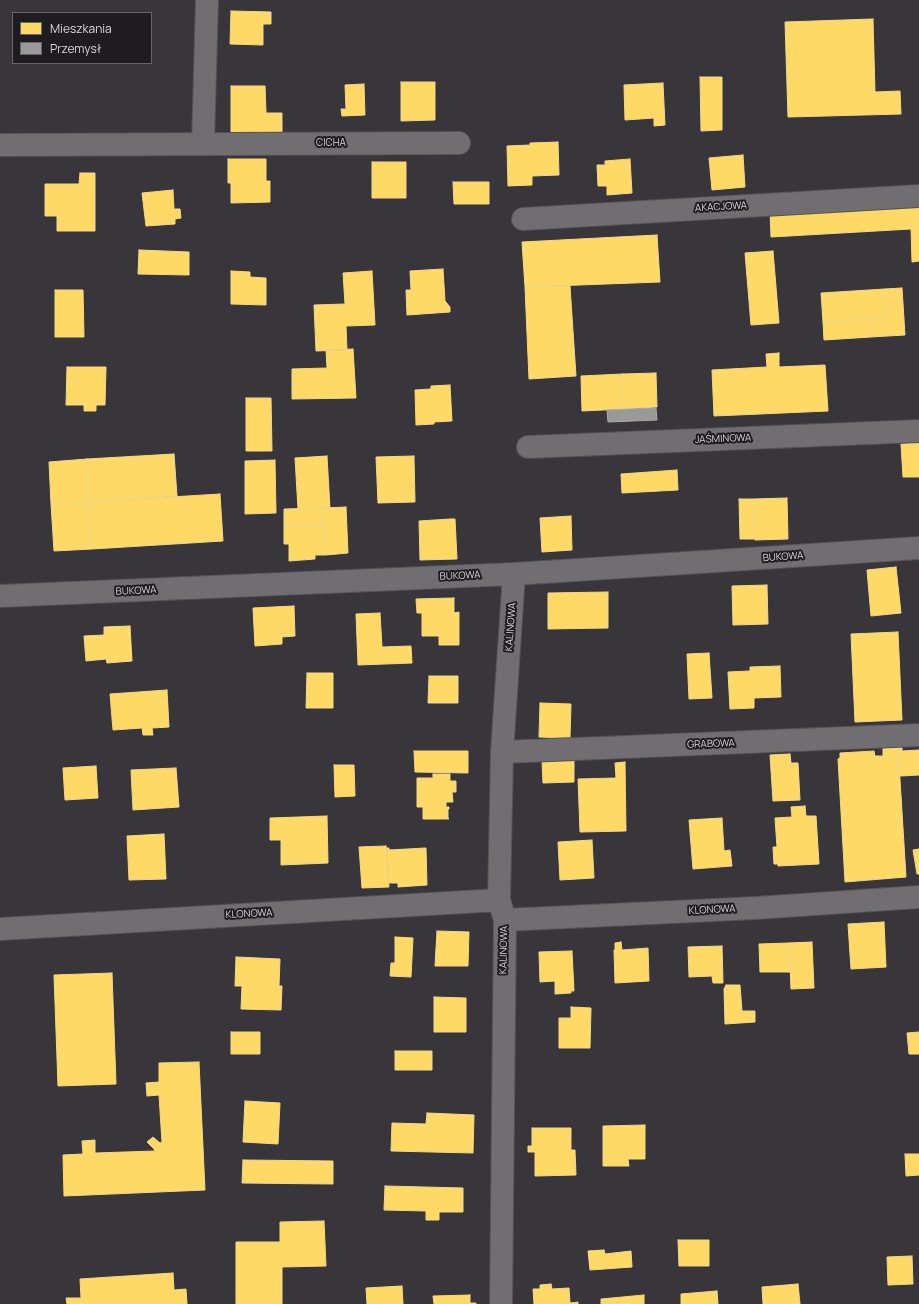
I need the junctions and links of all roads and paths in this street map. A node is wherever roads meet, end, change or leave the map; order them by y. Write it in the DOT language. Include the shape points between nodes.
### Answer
graph roads {
  1 [pos="207,0"];
  2 [pos="459,143"];
  3 [pos="203,144"];
  4 [pos="0,145"];
  5 [pos="919,196"];
  6 [pos="523,219"];
  7 [pos="919,431"];
  8 [pos="528,447"];
  9 [pos="919,548"];
  10 [pos="514,574"];
  11 [pos="0,596"];
  12 [pos="919,735"];
  13 [pos="502,752"];
  14 [pos="919,897"];
  15 [pos="502,910"];
  16 [pos="0,929"];
  17 [pos="501,1304"];
  1 -- 3 [label="street"];
  2 -- 3 [label="street, CICHA"];
  3 -- 4 [label="street, CICHA"];
  5 -- 6 [label="street, AKACJOWA"];
  7 -- 8 [label="street, JAŚMINOWA"];
  9 -- 10 [label="street, BUKOWA"];
  10 -- 11 [label="street, BUKOWA"];
  10 -- 13 [label="street, KALINOWA"];
  12 -- 13 [label="street, GRABOWA"];
  13 -- 15 [label="street, KALINOWA"];
  14 -- 15 [label="street, KLONOWA" via="756,908"];
  15 -- 16 [label="street, KLONOWA"];
  15 -- 17 [label="street, KALINOWA"];
}
